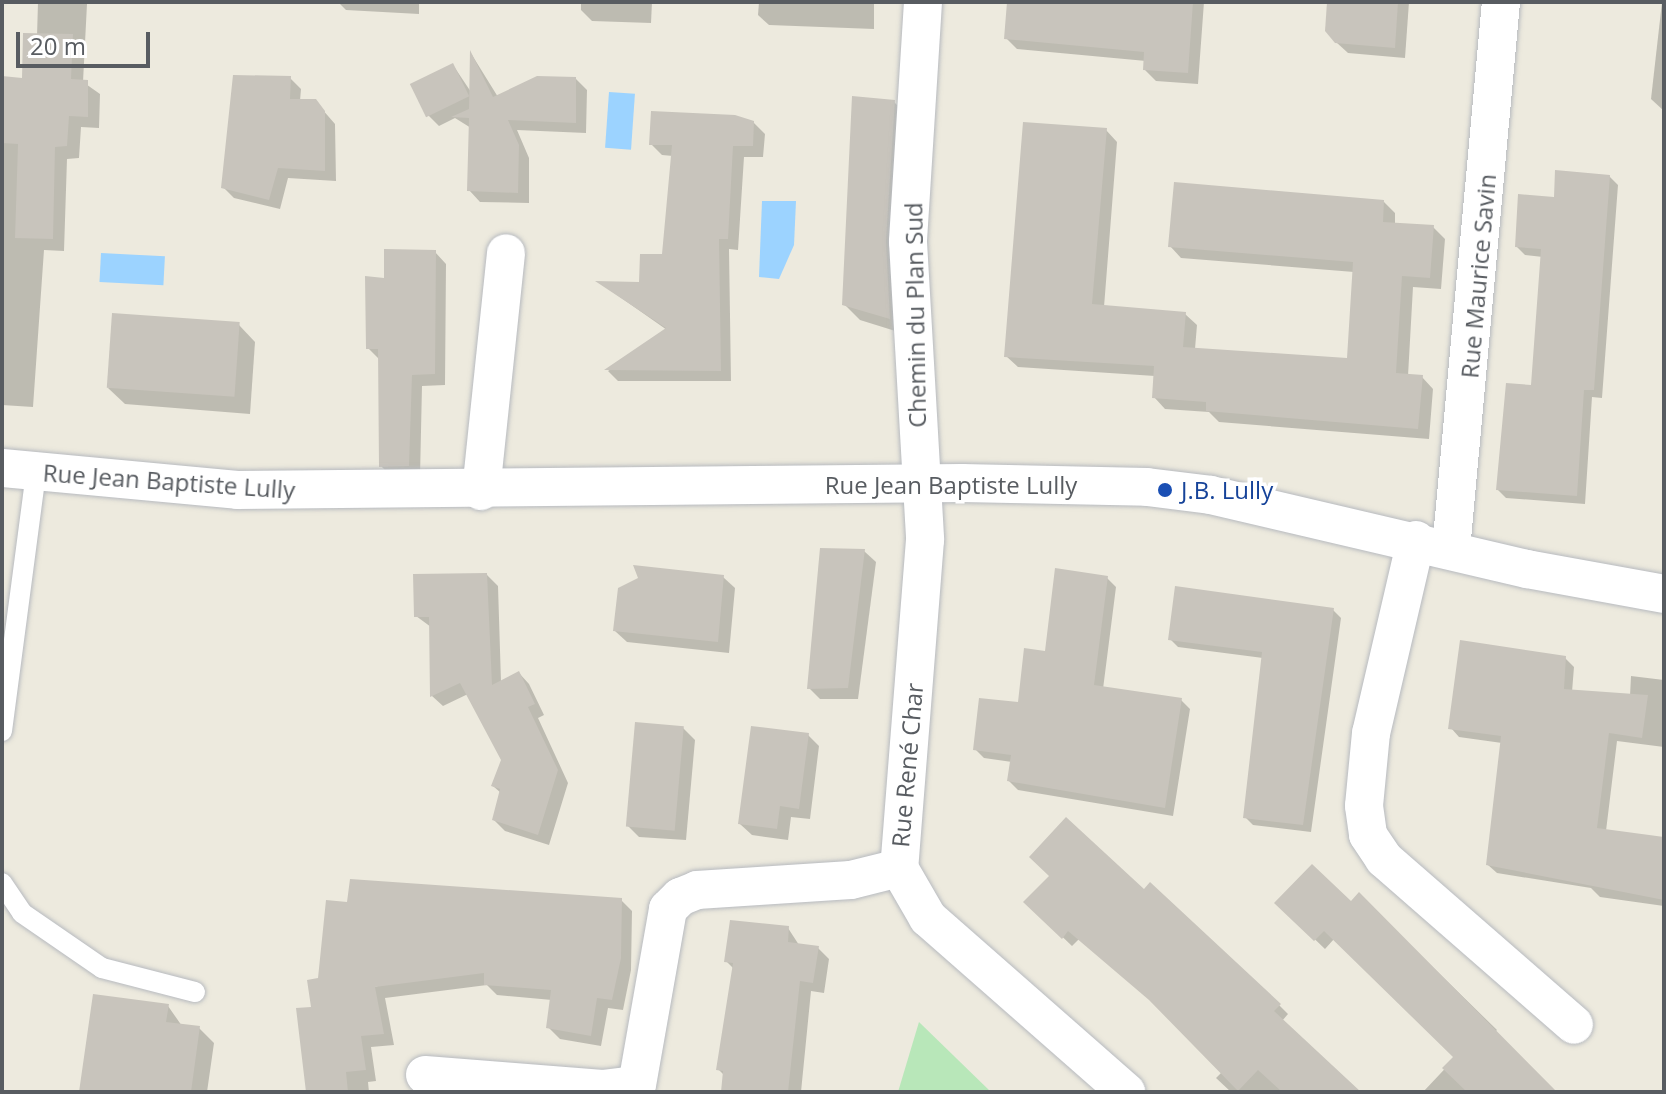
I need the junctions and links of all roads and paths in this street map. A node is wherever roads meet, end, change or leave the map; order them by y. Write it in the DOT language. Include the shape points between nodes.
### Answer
graph roads {
  1 [pos="923,2"];
  2 [pos="1501,2"];
  3 [pos="506,253"];
  4 [pos="19,470"];
  5 [pos="920,484"];
  6 [pos="481,491"];
  7 [pos="1433,545"];
  8 [pos="1664,594"];
  9 [pos="2,731"];
  10 [pos="899,868"];
  11 [pos="2,883"];
  12 [pos="195,992"];
  13 [pos="1574,1025"];
  14 [pos="425,1075"];
  15 [pos="1126,1092"];
  1 -- 5 [label="street, Chemin du Plan Sud" via="908,242"];
  2 -- 7 [label="street, Rue Maurice Savin"];
  3 -- 6 [label="street"];
  4 -- 6 [label="street, Rue Jean Baptiste Lully" via="237,490"];
  4 -- 9 [label="lane"];
  5 -- 6 [label="street, Rue Jean Baptiste Lully"];
  5 -- 7 [label="street, Rue Jean Baptiste Lully" via="1147,487 1211,495"];
  5 -- 10 [label="street, Rue René Char" via="925,540"];
  7 -- 8 [label="street, Rue Jean Baptiste Lully"];
  7 -- 13 [label="street" via="1371,733 1364,806 1368,835 1384,859"];
  10 -- 14 [label="street" via="851,880 697,890 680,897 668,909 637,1085 602,1089"];
  10 -- 15 [label="street, Rue René Char" via="928,918"];
  11 -- 12 [label="lane" via="22,913 102,968"];
}
